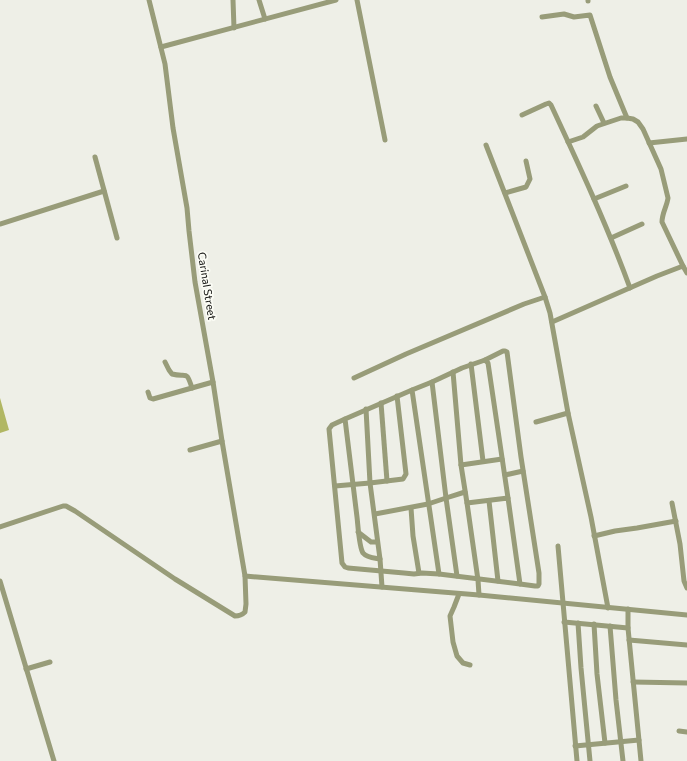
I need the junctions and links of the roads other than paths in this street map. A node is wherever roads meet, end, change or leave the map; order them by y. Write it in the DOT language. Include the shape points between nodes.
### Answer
graph roads {
  1 [pos="149,0"];
  2 [pos="233,0"];
  3 [pos="259,0"];
  4 [pos="336,0"];
  5 [pos="357,0"];
  6 [pos="542,17"];
  7 [pos="265,19"];
  8 [pos="234,28"];
  9 [pos="161,47"];
  10 [pos="596,106"];
  11 [pos="522,115"];
  12 [pos="627,118"];
  13 [pos="604,123"];
  14 [pos="386,140"];
  15 [pos="687,140"];
  16 [pos="568,142"];
  17 [pos="649,143"];
  18 [pos="486,145"];
  19 [pos="94,156"];
  20 [pos="526,161"];
  21 [pos="626,186"];
  22 [pos="104,191"];
  23 [pos="505,193"];
  24 [pos="594,200"];
  25 [pos="0,224"];
  26 [pos="642,224"];
  27 [pos="117,238"];
  28 [pos="611,238"];
  29 [pos="683,266"];
  30 [pos="687,273"];
  31 [pos="630,288"];
  32 [pos="545,297"];
  33 [pos="552,322"];
  34 [pos="485,360"];
  35 [pos="165,362"];
  36 [pos="471,364"];
  37 [pos="453,372"];
  38 [pos="354,378"];
  39 [pos="213,382"];
  40 [pos="432,382"];
  41 [pos="192,388"];
  42 [pos="412,390"];
  43 [pos="148,392"];
  44 [pos="397,396"];
  45 [pos="381,403"];
  46 [pos="366,409"];
  47 [pos="568,413"];
  48 [pos="345,419"];
  49 [pos="536,422"];
  50 [pos="222,441"];
  51 [pos="190,450"];
  52 [pos="502,459"];
  53 [pos="483,461"];
  54 [pos="461,465"];
  55 [pos="523,471"];
  56 [pos="505,475"];
  57 [pos="388,481"];
  58 [pos="370,483"];
  59 [pos="352,484"];
  60 [pos="335,486"];
  61 [pos="465,492"];
  62 [pos="446,498"];
  63 [pos="508,498"];
  64 [pos="489,501"];
  65 [pos="672,502"];
  66 [pos="467,503"];
  67 [pos="428,504"];
  68 [pos="410,508"];
  69 [pos="375,514"];
  70 [pos="676,521"];
  71 [pos="0,527"];
  72 [pos="358,532"];
  73 [pos="594,536"];
  74 [pos="377,542"];
  75 [pos="558,546"];
  76 [pos="380,559"];
  77 [pos="381,571"];
  78 [pos="419,573"];
  79 [pos="439,574"];
  80 [pos="245,576"];
  81 [pos="457,576"];
  82 [pos="478,580"];
  83 [pos="0,581"];
  84 [pos="498,581"];
  85 [pos="520,584"];
  86 [pos="382,587"];
  87 [pos="687,588"];
  88 [pos="2,594"];
  89 [pos="458,594"];
  90 [pos="479,595"];
  91 [pos="563,604"];
  92 [pos="608,608"];
  93 [pos="628,609"];
  94 [pos="687,615"];
  95 [pos="564,622"];
  96 [pos="578,623"];
  97 [pos="594,624"];
  98 [pos="610,626"];
  99 [pos="628,628"];
  100 [pos="629,640"];
  101 [pos="687,645"];
  102 [pos="50,662"];
  103 [pos="470,665"];
  104 [pos="26,669"];
  105 [pos="633,682"];
  106 [pos="687,683"];
  107 [pos="679,731"];
  108 [pos="687,732"];
  109 [pos="639,740"];
  110 [pos="621,742"];
  111 [pos="605,743"];
  112 [pos="588,745"];
  113 [pos="576,746"];
  114 [pos="54,761"];
  115 [pos="577,761"];
  116 [pos="590,761"];
  117 [pos="623,761"];
  118 [pos="641,761"];
  1 -- 9 [label="street, Carinal Street"];
  2 -- 8 [label="street"];
  3 -- 7 [label="street"];
  4 -- 7 [label="street"];
  5 -- 14 [label="street"];
  6 -- 12 [label="street" via="564,14 574,18 590,15 610,78"];
  7 -- 8 [label="street"];
  8 -- 9 [label="street"];
  9 -- 39 [label="street, Carinal Street" via="188,208 195,282"];
  10 -- 13 [label="street"];
  11 -- 16 [label="street" via="549,103"];
  12 -- 13 [label="street"];
  12 -- 17 [label="street" via="640,124"];
  13 -- 16 [label="street" via="583,137"];
  15 -- 17 [label="street"];
  16 -- 24 [label="street"];
  17 -- 29 [label="street" via="661,169 668,198 662,222"];
  18 -- 23 [label="street"];
  19 -- 22 [label="street"];
  20 -- 23 [label="street" via="530,179 526,187"];
  21 -- 24 [label="street"];
  22 -- 25 [label="street"];
  22 -- 27 [label="street"];
  23 -- 32 [label="street"];
  24 -- 28 [label="street"];
  26 -- 28 [label="street"];
  28 -- 31 [label="street"];
  29 -- 30 [label="street"];
  29 -- 31 [label="street"];
  31 -- 33 [label="street"];
  32 -- 33 [label="street"];
  32 -- 38 [label="street"];
  33 -- 47 [label="street"];
  34 -- 36 [label="street"];
  34 -- 52 [label="street" via="488,363"];
  34 -- 55 [label="street" via="503,350 507,352"];
  35 -- 41 [label="street" via="172,374 188,377"];
  36 -- 37 [label="street"];
  36 -- 53 [label="street"];
  37 -- 40 [label="street"];
  37 -- 54 [label="street"];
  39 -- 41 [label="street"];
  39 -- 50 [label="street, Carinal Street"];
  40 -- 42 [label="street"];
  40 -- 62 [label="street"];
  41 -- 43 [label="street" via="153,399"];
  42 -- 44 [label="street"];
  42 -- 67 [label="street"];
  44 -- 45 [label="street"];
  44 -- 57 [label="street" via="406,474 403,479"];
  45 -- 46 [label="street"];
  45 -- 57 [label="street"];
  46 -- 48 [label="street"];
  46 -- 58 [label="street"];
  47 -- 49 [label="street"];
  47 -- 73 [label="street"];
  48 -- 59 [label="street"];
  48 -- 60 [label="street" via="329,429"];
  50 -- 51 [label="street"];
  50 -- 80 [label="street, Carinal Street"];
  52 -- 53 [label="street"];
  52 -- 56 [label="street"];
  53 -- 54 [label="street"];
  54 -- 61 [label="street"];
  55 -- 56 [label="street"];
  55 -- 85 [label="street" via="539,584"];
  56 -- 63 [label="street"];
  57 -- 58 [label="street"];
  58 -- 59 [label="street"];
  58 -- 69 [label="street"];
  59 -- 60 [label="street"];
  59 -- 72 [label="street"];
  60 -- 77 [label="street" via="343,565 348,568"];
  61 -- 62 [label="street"];
  61 -- 66 [label="street"];
  62 -- 67 [label="street"];
  62 -- 81 [label="street"];
  63 -- 64 [label="street"];
  63 -- 85 [label="street"];
  64 -- 66 [label="street"];
  64 -- 84 [label="street"];
  65 -- 70 [label="street"];
  66 -- 82 [label="street"];
  67 -- 68 [label="street"];
  67 -- 79 [label="street"];
  68 -- 69 [label="street"];
  68 -- 78 [label="street"];
  69 -- 74 [label="street"];
  70 -- 73 [label="street"];
  70 -- 87 [label="street"];
  71 -- 80 [label="street, Carinal Street" via="66,506 235,616 241,616 245,612"];
  72 -- 74 [label="street" via="371,542"];
  72 -- 76 [label="street" via="364,554"];
  73 -- 92 [label="street"];
  74 -- 76 [label="street"];
  75 -- 91 [label="street"];
  76 -- 77 [label="street"];
  77 -- 78 [label="street"];
  77 -- 86 [label="street"];
  78 -- 79 [label="street"];
  79 -- 81 [label="street"];
  80 -- 86 [label="street"];
  81 -- 82 [label="street"];
  82 -- 84 [label="street"];
  82 -- 90 [label="street"];
  83 -- 88 [label="street"];
  84 -- 85 [label="street"];
  86 -- 89 [label="street"];
  88 -- 104 [label="street"];
  89 -- 90 [label="street"];
  89 -- 103 [label="street" via="450,616 454,646 460,660"];
  90 -- 91 [label="street"];
  91 -- 92 [label="street"];
  91 -- 95 [label="street"];
  92 -- 93 [label="street"];
  93 -- 94 [label="street"];
  93 -- 99 [label="street"];
  95 -- 96 [label="street"];
  95 -- 113 [label="street"];
  96 -- 97 [label="street"];
  96 -- 112 [label="street"];
  97 -- 98 [label="street"];
  97 -- 111 [label="street"];
  98 -- 99 [label="street"];
  98 -- 110 [label="street"];
  99 -- 100 [label="street"];
  100 -- 101 [label="street"];
  100 -- 105 [label="street"];
  102 -- 104 [label="street"];
  104 -- 114 [label="street"];
  105 -- 106 [label="street"];
  105 -- 109 [label="street"];
  107 -- 108 [label="street"];
  109 -- 110 [label="street"];
  109 -- 118 [label="street"];
  110 -- 111 [label="street"];
  110 -- 117 [label="street"];
  111 -- 112 [label="street"];
  112 -- 113 [label="street"];
  112 -- 116 [label="street"];
  113 -- 115 [label="street"];
}
